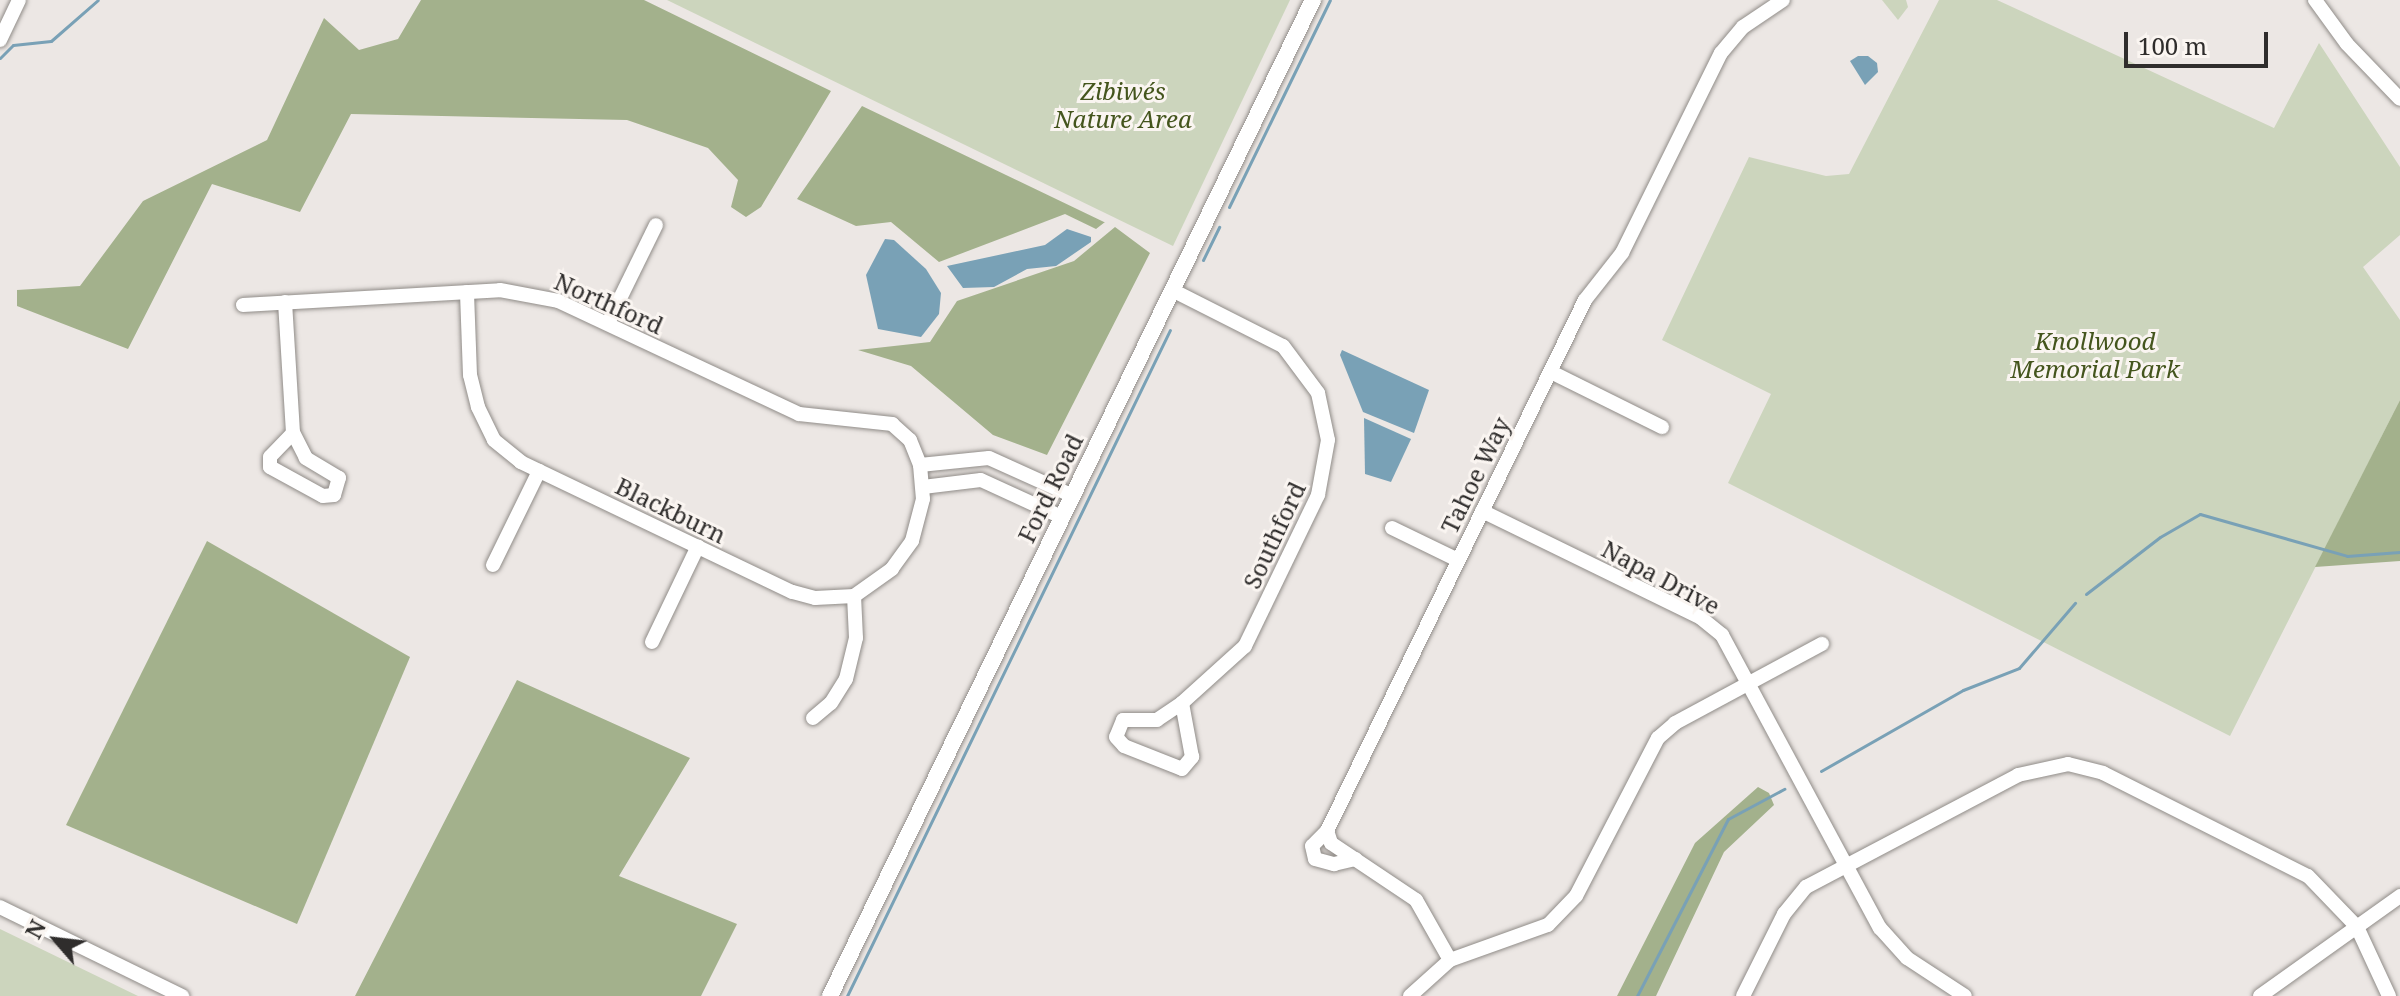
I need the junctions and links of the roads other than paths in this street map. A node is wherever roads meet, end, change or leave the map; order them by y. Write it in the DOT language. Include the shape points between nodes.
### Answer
graph roads {
  1 [pos="19,0"];
  2 [pos="1313,0"];
  3 [pos="1783,0"];
  4 [pos="2315,0"];
  5 [pos="0,40"];
  6 [pos="2400,99"];
  7 [pos="656,225"];
  8 [pos="1172,290"];
  9 [pos="467,292"];
  10 [pos="285,302"];
  11 [pos="243,305"];
  12 [pos="608,323"];
  13 [pos="1551,372"];
  14 [pos="1662,427"];
  15 [pos="293,433"];
  16 [pos="920,465"];
  17 [pos="539,471"];
  18 [pos="923,487"];
  19 [pos="1073,496"];
  20 [pos="1482,511"];
  21 [pos="1062,517"];
  22 [pos="1392,528"];
  23 [pos="698,546"];
  24 [pos="1458,560"];
  25 [pos="493,565"];
  26 [pos="854,596"];
  27 [pos="652,642"];
  28 [pos="1822,644"];
  29 [pos="1751,683"];
  30 [pos="1182,703"];
  31 [pos="813,718"];
  32 [pos="1327,831"];
  33 [pos="1355,859"];
  34 [pos="1848,865"];
  35 [pos="2400,896"];
  36 [pos="0,907"];
  37 [pos="2357,927"];
  38 [pos="1450,960"];
  39 [pos="182,996"];
  40 [pos="830,996"];
  41 [pos="1410,996"];
  42 [pos="1743,996"];
  43 [pos="1965,996"];
  44 [pos="2260,996"];
  45 [pos="2389,996"];
  1 -- 5 [label="street"];
  2 -- 8 [label="main road, Ford Road"];
  3 -- 13 [label="street, Tahoe Way" via="1743,27 1721,53 1622,253 1585,300"];
  4 -- 6 [label="street" via="2347,44"];
  7 -- 12 [label="street"];
  8 -- 19 [label="main road, Ford Road"];
  8 -- 30 [label="street, Southford" via="1283,346 1318,393 1328,440 1318,495 1245,646"];
  9 -- 10 [label="street, Northford"];
  9 -- 12 [label="street, Northford" via="534,294"];
  9 -- 17 [label="street, Blackburn" via="470,375 482,421 504,450"];
  10 -- 11 [label="street, Northford"];
  10 -- 15 [label="street"];
  12 -- 16 [label="street, Northford" via="799,414 892,424 910,440"];
  13 -- 14 [label="street"];
  13 -- 20 [label="street, Tahoe Way"];
  15 -- 15 [label="street" via="270,457 272,472 323,496 334,495 339,478 306,458"];
  16 -- 18 [label="street, Northford"];
  16 -- 19 [label="street" via="989,458"];
  17 -- 23 [label="street, Blackburn"];
  17 -- 25 [label="street"];
  18 -- 21 [label="street" via="981,480"];
  18 -- 26 [label="street" via="920,521 906,551 892,569"];
  19 -- 21 [label="main road, Ford Road"];
  20 -- 24 [label="street, Tahoe Way"];
  20 -- 29 [label="street, Napa Drive" via="1701,618 1722,635"];
  21 -- 40 [label="main road, Ford Road"];
  22 -- 24 [label="street"];
  23 -- 26 [label="street, Blackburn" via="792,592"];
  23 -- 27 [label="street"];
  24 -- 32 [label="street, Tahoe Way"];
  26 -- 31 [label="street" via="856,638 846,679 831,703"];
  28 -- 29 [label="street"];
  29 -- 34 [label="street, Napa Drive"];
  29 -- 38 [label="street" via="1675,723 1658,738 1566,909 1530,935"];
  30 -- 30 [label="street, Southford" via="1157,720 1123,720 1116,737 1124,746 1182,769 1192,757"];
  32 -- 33 [label="street" via="1331,843"];
  32 -- 33 [label="street, Tahoe Way" via="1312,846 1315,859 1334,864"];
  33 -- 38 [label="street" via="1416,900"];
  34 -- 37 [label="street" via="2018,775 2075,765 2103,773 2279,857 2322,886"];
  34 -- 42 [label="street" via="1806,887 1790,904"];
  34 -- 43 [label="street, Napa Drive" via="1898,950"];
  35 -- 37 [label="street"];
  36 -- 39 [label="street"];
  37 -- 44 [label="street"];
  37 -- 45 [label="street"];
  38 -- 41 [label="street"];
}
